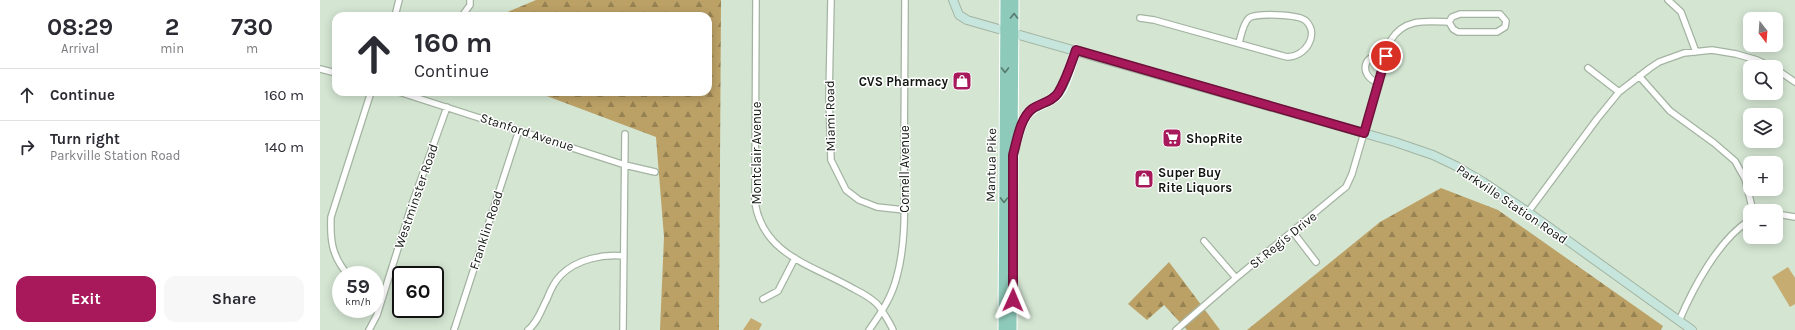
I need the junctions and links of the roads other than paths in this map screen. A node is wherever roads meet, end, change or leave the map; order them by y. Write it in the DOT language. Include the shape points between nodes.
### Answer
graph roads {
  1 [pos="399,0"];
  2 [pos="470,0"];
  3 [pos="756,0"];
  4 [pos="831,0"];
  5 [pos="905,0"];
  6 [pos="953,0"];
  7 [pos="1006,0"];
  8 [pos="1014,0"];
  9 [pos="1668,0"];
  10 [pos="396,12"];
  11 [pos="465,12"];
  12 [pos="1140,18"];
  13 [pos="1449,22"];
  14 [pos="1009,32"];
  15 [pos="1239,43"];
  16 [pos="1076,50"];
  17 [pos="1696,52"];
  18 [pos="1386,56"];
  19 [pos="1757,60"];
  20 [pos="320,68"];
  21 [pos="1588,68"];
  22 [pos="332,71"];
  23 [pos="1783,74"];
  24 [pos="1639,76"];
  25 [pos="1795,82"];
  26 [pos="1379,83"];
  27 [pos="1619,92"];
  28 [pos="370,96"];
  29 [pos="412,96"];
  30 [pos="447,107"];
  31 [pos="519,130"];
  32 [pos="1364,133"];
  33 [pos="625,134"];
  34 [pos="1013,155"];
  35 [pos="625,165"];
  36 [pos="654,172"];
  37 [pos="1751,204"];
  38 [pos="904,210"];
  39 [pos="1528,212"];
  40 [pos="1783,215"];
  41 [pos="1795,217"];
  42 [pos="1743,226"];
  43 [pos="1293,232"];
  44 [pos="1204,241"];
  45 [pos="624,256"];
  46 [pos="796,258"];
  47 [pos="1316,262"];
  48 [pos="340,266"];
  49 [pos="1236,278"];
  50 [pos="384,293"];
  51 [pos="763,299"];
  52 [pos="882,313"];
  53 [pos="375,318"];
  54 [pos="1679,321"];
  55 [pos="369,330"];
  56 [pos="454,330"];
  57 [pos="528,330"];
  58 [pos="623,330"];
  59 [pos="869,330"];
  60 [pos="894,330"];
  61 [pos="1003,330"];
  62 [pos="1012,330"];
  63 [pos="1176,330"];
  64 [pos="1692,330"];
  1 -- 10 [label="street"];
  2 -- 11 [label="street"];
  3 -- 46 [label="street, Montclair Avenue" via="755,203 762,228 778,247"];
  4 -- 38 [label="street, Miami Road" via="831,160 851,195 868,204"];
  5 -- 38 [label="street, Cornell Avenue"];
  6 -- 14 [label="main road, Parkville Station Road" via="962,18"];
  7 -- 14 [label="main road, Mantua Pike"];
  14 -- 8 [label="main road, Mantua Pike, one-way"];
  9 -- 17 [label="street" via="1681,12"];
  12 -- 15 [label="street"];
  13 -- 13 [label="street" via="1458,32 1497,32 1503,29 1506,23 1498,14 1460,14 1452,17"];
  13 -- 18 [label="street, St Regis Drive" via="1422,21 1406,25 1394,35"];
  14 -- 16 [label="main road, Parkville Station Road"];
  14 -- 34 [label="main road, Mantua Pike"];
  14 -- 61 [label="main road, Mantua Pike, one-way"];
  15 -- 15 [label="street" via="1290,57 1306,48 1310,42 1311,31 1306,21 1297,16 1256,15 1245,22"];
  16 -- 32 [label="main road, Parkville Station Road"];
  16 -- 34 [label="main road" via="1058,95 1032,109 1024,120"];
  17 -- 19 [label="street" via="1721,50"];
  17 -- 24 [label="street" via="1684,53 1659,62"];
  18 -- 26 [label="street, St Regis Drive"];
  18 -- 26 [label="street" via="1371,58 1366,64 1369,77"];
  20 -- 22 [label="street"];
  21 -- 27 [label="street"];
  23 -- 25 [label="street"];
  24 -- 27 [label="street"];
  24 -- 37 [label="street" via="1670,111 1734,160 1747,185"];
  26 -- 32 [label="street, St Regis Drive"];
  27 -- 39 [label="street"];
  28 -- 48 [label="street" via="331,217 333,250"];
  29 -- 30 [label="street, Stanford Avenue"];
  30 -- 31 [label="street, Stanford Avenue"];
  30 -- 50 [label="street, Westminster Road" via="412,204"];
  31 -- 35 [label="street, Stanford Avenue"];
  31 -- 56 [label="street, Franklin Road"];
  32 -- 39 [label="main road, Parkville Station Road" via="1418,149 1451,164"];
  32 -- 43 [label="street, St Regis Drive" via="1346,187"];
  33 -- 35 [label="street"];
  34 -- 62 [label="main road, Mantua Pike"];
  35 -- 36 [label="street, Stanford Avenue"];
  35 -- 45 [label="street"];
  38 -- 52 [label="street, Cornell Avenue" via="902,254 897,277"];
  39 -- 54 [label="main road, Parkville Station Road"];
  40 -- 41 [label="street"];
  42 -- 54 [label="street" via="1727,240 1693,290"];
  43 -- 47 [label="street"];
  43 -- 49 [label="street, St Regis Drive"];
  44 -- 49 [label="street"];
  45 -- 57 [label="street" via="598,257 573,266 561,275 539,316"];
  45 -- 58 [label="street"];
  46 -- 51 [label="street" via="778,291"];
  46 -- 52 [label="street, Montclair Avenue" via="865,295 877,304"];
  49 -- 63 [label="street, St Regis Drive"];
  52 -- 59 [label="street, Cornell Avenue"];
  52 -- 60 [label="street, Montclair Avenue"];
  53 -- 55 [label="street, Westminster Road"];
  54 -- 64 [label="main road, Parkville Station Road"];
}
